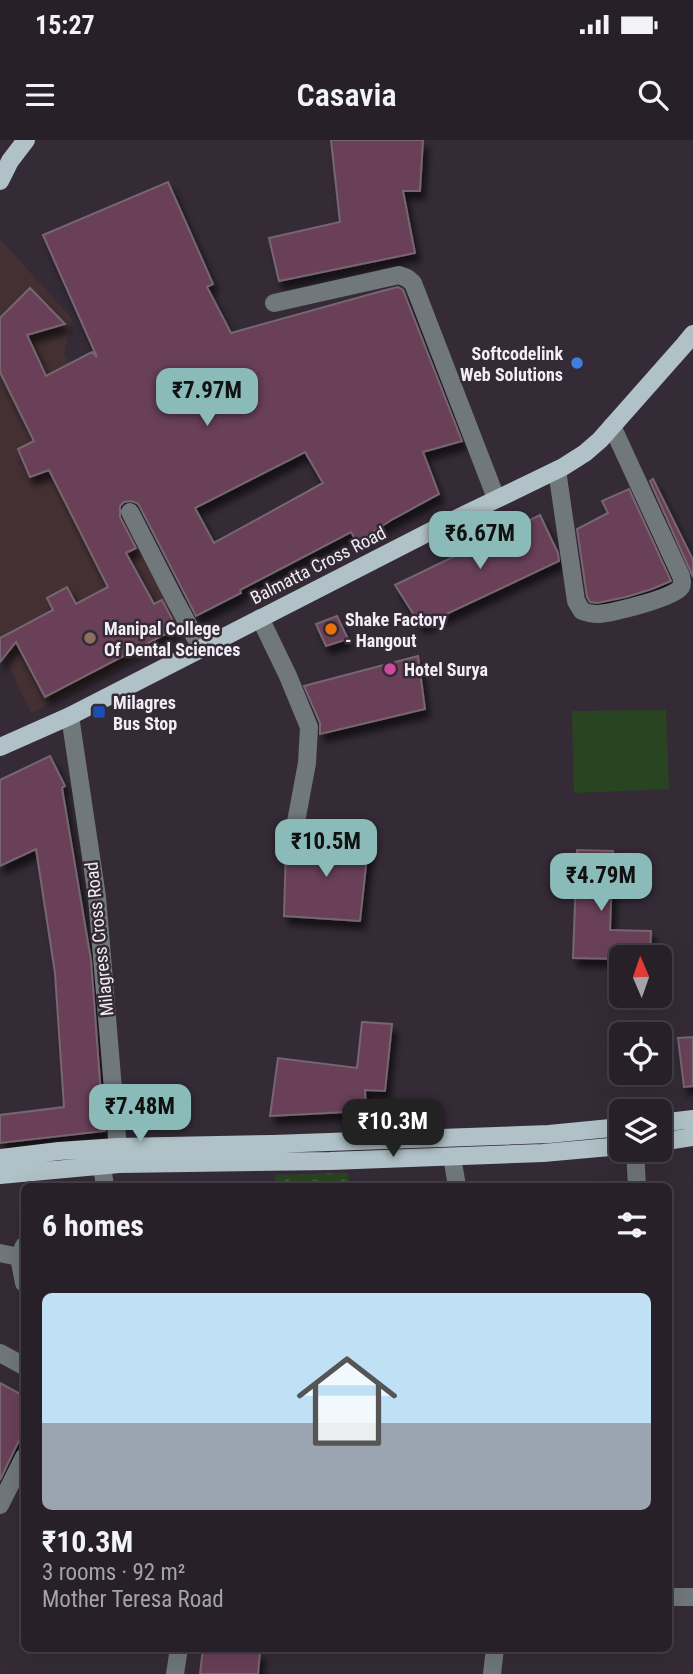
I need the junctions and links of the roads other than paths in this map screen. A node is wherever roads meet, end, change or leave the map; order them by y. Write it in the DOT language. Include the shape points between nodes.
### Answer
graph roads {
  1 [pos="14,151"];
  2 [pos="0,181"];
  3 [pos="274,303"];
  4 [pos="693,334"];
  5 [pos="612,426"];
  6 [pos="557,470"];
  7 [pos="496,498"];
  8 [pos="130,512"];
  9 [pos="260,618"];
  10 [pos="201,648"];
  11 [pos="70,716"];
  12 [pos="0,747"];
  13 [pos="293,838"];
  14 [pos="693,1119"];
  15 [pos="672,1122"];
  16 [pos="609,1128"];
  17 [pos="693,1138"];
  18 [pos="672,1141"];
  19 [pos="609,1147"];
  20 [pos="452,1157"];
  21 [pos="0,1158"];
  22 [pos="113,1159"];
  23 [pos="636,1162"];
  24 [pos="0,1175"];
  25 [pos="106,1183"];
  26 [pos="456,1183"];
  27 [pos="638,1183"];
  28 [pos="21,1251"];
  29 [pos="0,1253"];
  30 [pos="0,1353"];
  31 [pos="21,1364"];
  32 [pos="21,1463"];
  33 [pos="0,1505"];
  34 [pos="672,1597"];
  35 [pos="693,1597"];
  36 [pos="178,1652"];
  37 [pos="495,1652"];
  38 [pos="175,1674"];
  39 [pos="492,1674"];
  1 -- 2 [label="main road"];
  3 -- 7 [label="street" via="398,275 407,278"];
  4 -- 5 [label="main road, Balmatta Cross Road"];
  5 -- 6 [label="main road, Balmatta Cross Road" via="585,453"];
  5 -- 6 [label="street" via="681,576 678,590 616,612 582,611 576,601"];
  6 -- 7 [label="main road, Balmatta Cross Road"];
  7 -- 9 [label="main road, Balmatta Cross Road"];
  8 -- 10 [label="street"];
  9 -- 10 [label="main road, Balmatta Cross Road"];
  9 -- 13 [label="street" via="309,727"];
  10 -- 11 [label="main road, Balmatta Cross Road"];
  11 -- 12 [label="main road, Balmatta Cross Road"];
  11 -- 22 [label="street, Milagress Cross Road" via="97,897"];
  14 -- 15 [label="main road"];
  16 -- 22 [label="main road" via="273,1144"];
  17 -- 18 [label="main road"];
  19 -- 20 [label="main road"];
  20 -- 22 [label="main road"];
  20 -- 26 [label="street"];
  21 -- 22 [label="main road" via="58,1151"];
  22 -- 24 [label="main road"];
  22 -- 25 [label="street, Milagress Cross Road"];
  23 -- 27 [label="street"];
  28 -- 29 [label="street"];
  30 -- 31 [label="street"];
  32 -- 33 [label="street"];
  34 -- 35 [label="street"];
  36 -- 38 [label="street"];
  37 -- 39 [label="street"];
}
